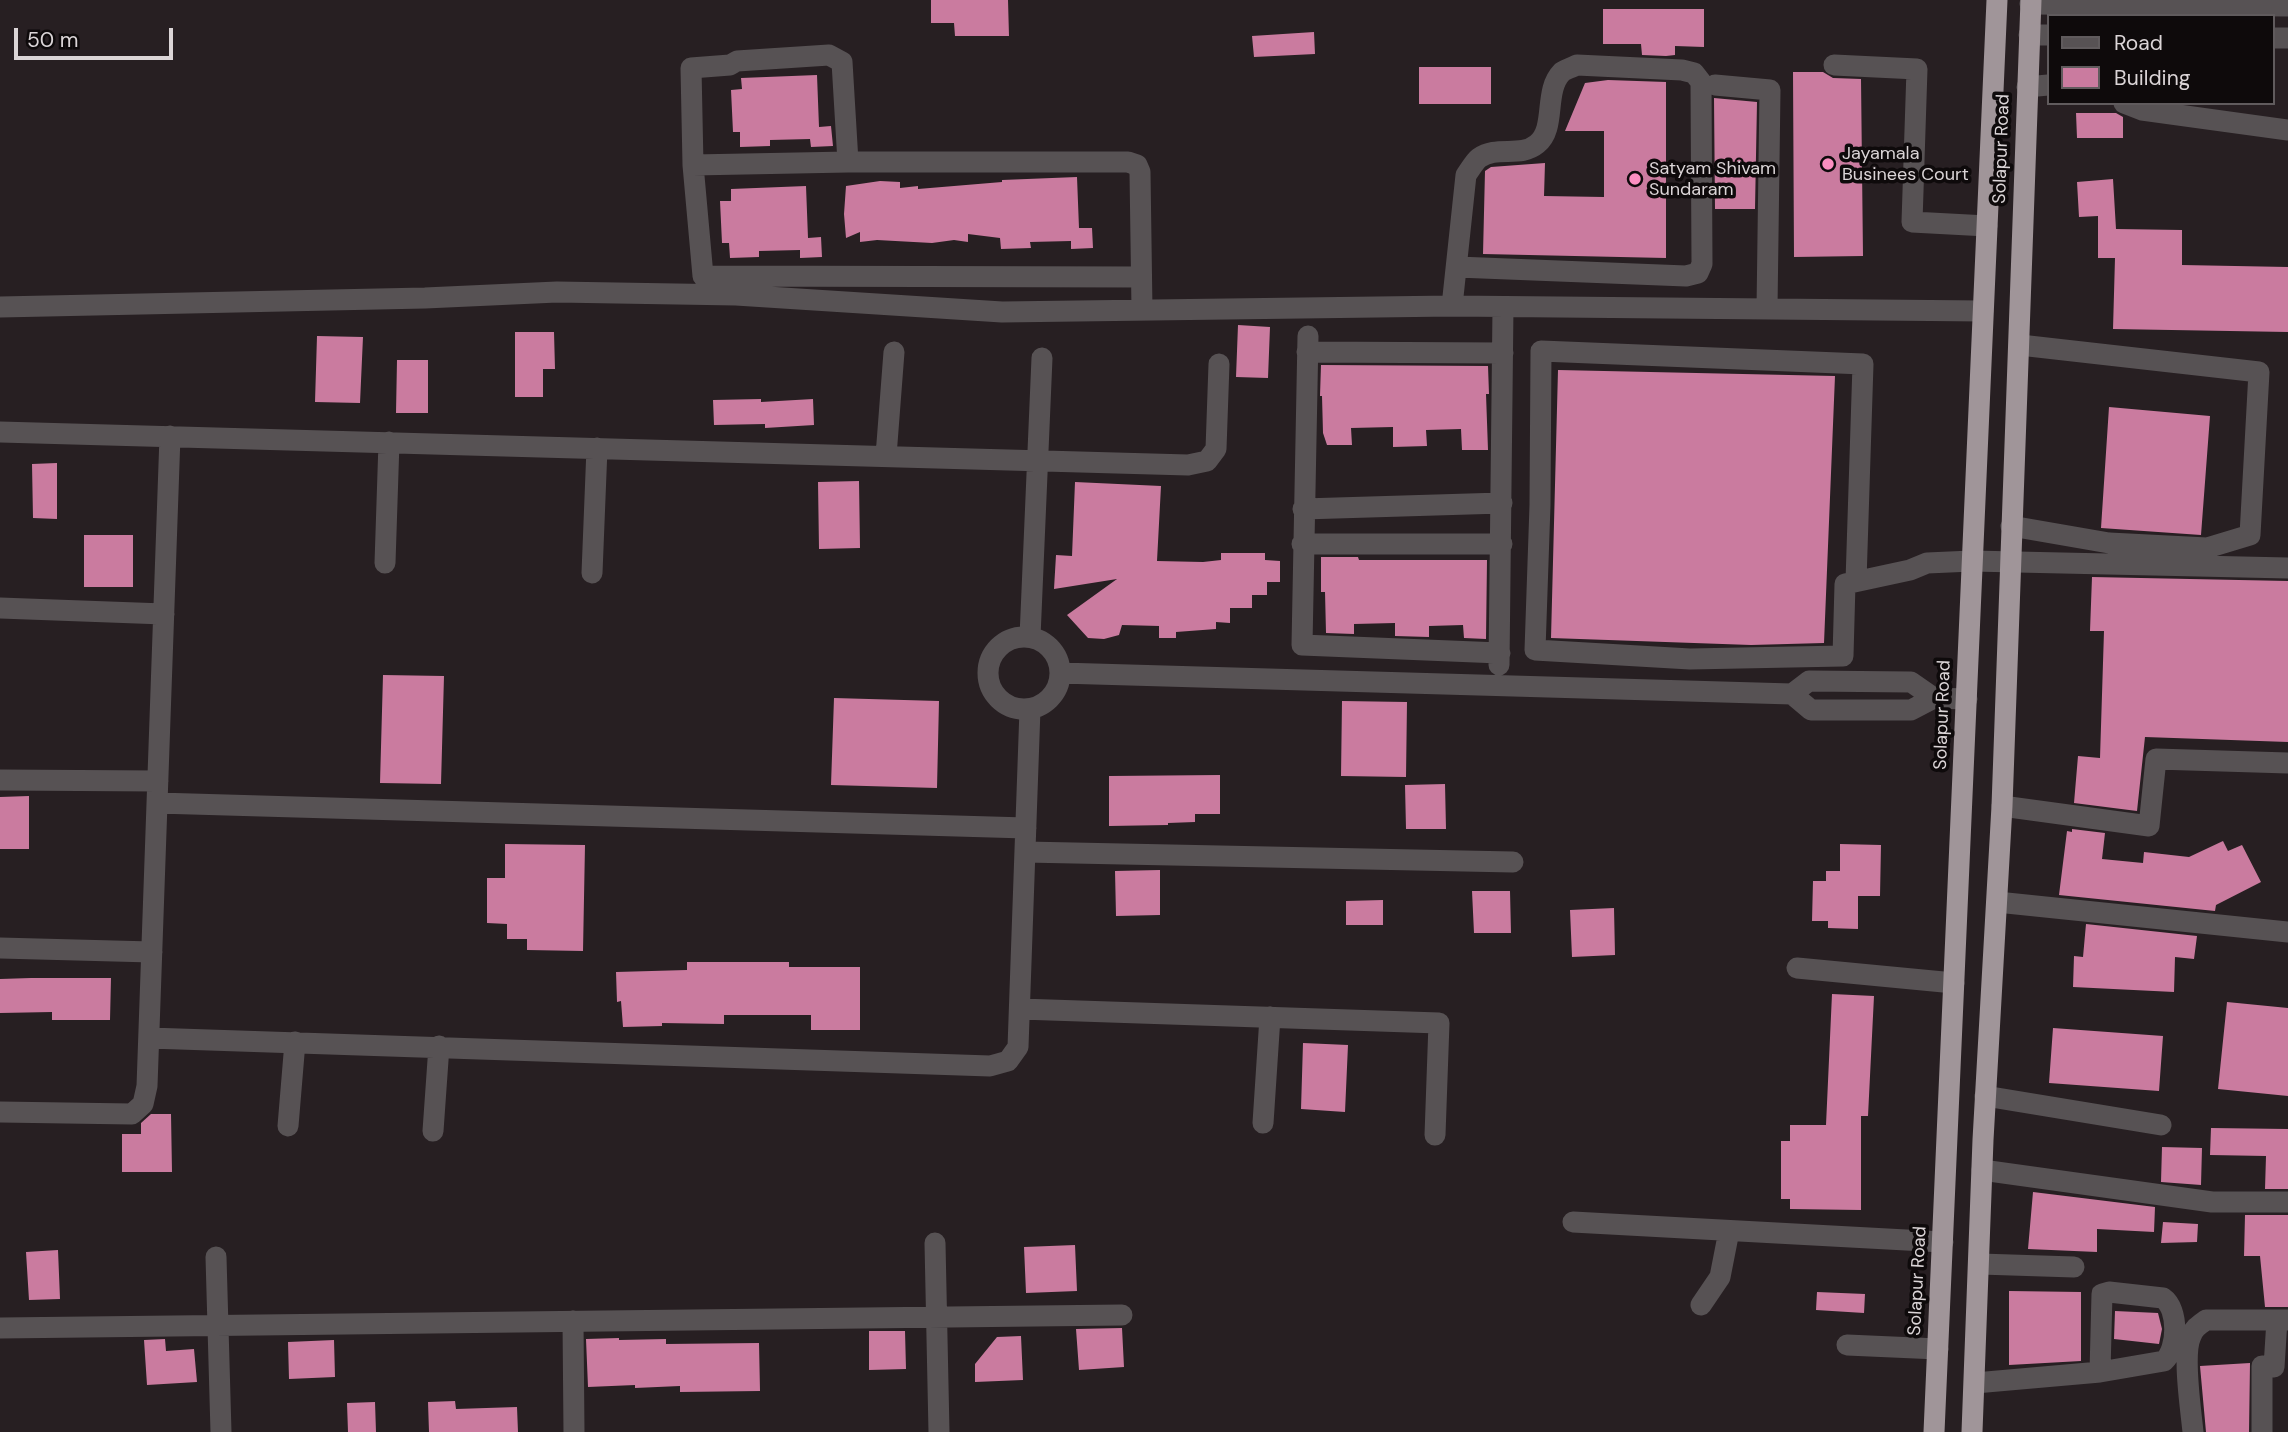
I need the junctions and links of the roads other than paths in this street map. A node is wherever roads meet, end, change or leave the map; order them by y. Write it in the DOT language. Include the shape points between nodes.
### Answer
graph roads {
  1 [pos="1997,0"];
  2 [pos="2030,2"];
  3 [pos="2288,6"];
  4 [pos="2039,35"];
  5 [pos="1834,65"];
  6 [pos="1715,85"];
  7 [pos="2046,85"];
  8 [pos="2026,87"];
  9 [pos="2129,105"];
  10 [pos="2288,130"];
  11 [pos="848,162"];
  12 [pos="692,165"];
  13 [pos="1987,226"];
  14 [pos="1457,267"];
  15 [pos="704,276"];
  16 [pos="1141,277"];
  17 [pos="736,295"];
  18 [pos="1452,306"];
  19 [pos="0,307"];
  20 [pos="1503,307"];
  21 [pos="1767,309"];
  22 [pos="1142,310"];
  23 [pos="1983,311"];
  24 [pos="2020,345"];
  25 [pos="894,352"];
  26 [pos="1503,353"];
  27 [pos="1042,358"];
  28 [pos="1219,364"];
  29 [pos="0,432"];
  30 [pos="170,436"];
  31 [pos="389,442"];
  32 [pos="597,448"];
  33 [pos="886,456"];
  34 [pos="1037,460"];
  35 [pos="1502,503"];
  36 [pos="1303,509"];
  37 [pos="2011,526"];
  38 [pos="1302,544"];
  39 [pos="1502,544"];
  40 [pos="1972,561"];
  41 [pos="2010,563"];
  42 [pos="385,564"];
  43 [pos="2288,568"];
  44 [pos="592,573"];
  45 [pos="1856,582"];
  46 [pos="0,608"];
  47 [pos="164,614"];
  48 [pos="1030,637"];
  49 [pos="1500,653"];
  50 [pos="1060,673"];
  51 [pos="1499,685"];
  52 [pos="1792,694"];
  53 [pos="1934,698"];
  54 [pos="1967,699"];
  55 [pos="1030,709"];
  56 [pos="2288,762"];
  57 [pos="0,780"];
  58 [pos="158,781"];
  59 [pos="157,803"];
  60 [pos="2002,806"];
  61 [pos="1026,828"];
  62 [pos="1025,852"];
  63 [pos="1513,862"];
  64 [pos="1997,902"];
  65 [pos="2288,932"];
  66 [pos="0,948"];
  67 [pos="152,952"];
  68 [pos="1797,968"];
  69 [pos="1954,983"];
  70 [pos="1020,1009"];
  71 [pos="1270,1017"];
  72 [pos="149,1038"];
  73 [pos="295,1042"];
  74 [pos="439,1046"];
  75 [pos="1985,1096"];
  76 [pos="0,1112"];
  77 [pos="1263,1122"];
  78 [pos="2161,1125"];
  79 [pos="288,1126"];
  80 [pos="433,1131"];
  81 [pos="1435,1135"];
  82 [pos="1982,1170"];
  83 [pos="2288,1202"];
  84 [pos="1573,1222"];
  85 [pos="1729,1231"];
  86 [pos="1943,1242"];
  87 [pos="935,1243"];
  88 [pos="216,1257"];
  89 [pos="1980,1264"];
  90 [pos="2074,1267"];
  91 [pos="1701,1305"];
  92 [pos="1122,1315"];
  93 [pos="936,1317"];
  94 [pos="2282,1320"];
  95 [pos="573,1321"];
  96 [pos="218,1325"];
  97 [pos="0,1328"];
  98 [pos="1847,1345"];
  99 [pos="1938,1349"];
  100 [pos="2100,1372"];
  101 [pos="1975,1383"];
  102 [pos="221,1432"];
  103 [pos="574,1432"];
  104 [pos="939,1432"];
  105 [pos="1934,1432"];
  106 [pos="1972,1432"];
  107 [pos="2193,1432"];
  108 [pos="2262,1432"];
  1 -- 13 [label="highway, Solapur Road"];
  2 -- 3 [label="street"];
  2 -- 4 [label="highway, Solapur Road"];
  4 -- 8 [label="highway, Solapur Road"];
  5 -- 13 [label="street" via="1917,69 1912,222"];
  6 -- 21 [label="street" via="1770,90"];
  7 -- 8 [label="street"];
  8 -- 24 [label="highway, Solapur Road"];
  9 -- 10 [label="street"];
  11 -- 12 [label="street"];
  11 -- 12 [label="street" via="842,62 829,55 691,68"];
  11 -- 16 [label="street" via="1137,165"];
  12 -- 15 [label="street"];
  13 -- 23 [label="highway, Solapur Road"];
  14 -- 14 [label="street" via="1698,273 1702,264 1701,82 1694,73 1577,65 1562,72 1539,142 1525,151 1492,151 1478,158 1466,175"];
  14 -- 18 [label="street"];
  15 -- 16 [label="street"];
  15 -- 17 [label="street"];
  16 -- 22 [label="street"];
  17 -- 19 [label="street" via="557,292"];
  17 -- 22 [label="street" via="1002,312"];
  18 -- 20 [label="street"];
  18 -- 22 [label="street"];
  20 -- 21 [label="street"];
  20 -- 26 [label="street"];
  21 -- 23 [label="street"];
  23 -- 40 [label="highway, Solapur Road"];
  24 -- 37 [label="highway, Solapur Road"];
  24 -- 37 [label="street" via="2259,372 2250,535 2207,548 2109,543"];
  25 -- 33 [label="street"];
  26 -- 35 [label="street"];
  26 -- 36 [label="street" via="1308,344"];
  27 -- 34 [label="street"];
  28 -- 34 [label="street" via="1216,449 1207,461 1188,465"];
  29 -- 30 [label="street"];
  30 -- 31 [label="street"];
  30 -- 47 [label="street"];
  31 -- 32 [label="street"];
  31 -- 42 [label="street"];
  32 -- 33 [label="street"];
  32 -- 44 [label="street"];
  33 -- 34 [label="street"];
  34 -- 48 [label="street"];
  35 -- 36 [label="street"];
  35 -- 39 [label="street"];
  36 -- 38 [label="street"];
  37 -- 41 [label="highway, Solapur Road"];
  38 -- 39 [label="street"];
  38 -- 49 [label="street" via="1302,645"];
  39 -- 49 [label="street"];
  40 -- 41 [label="street"];
  40 -- 45 [label="street" via="1927,563"];
  40 -- 54 [label="highway, Solapur Road"];
  41 -- 43 [label="street"];
  41 -- 60 [label="highway, Solapur Road"];
  45 -- 45 [label="street" via="1846,584 1843,656 1690,659 1535,650 1541,351 1863,364"];
  46 -- 47 [label="street"];
  47 -- 58 [label="street"];
  48 -- 50 [label="street" via="1051,650"];
  48 -- 55 [label="street" via="1005,642 989,661 987,673 996,697 1006,705"];
  49 -- 51 [label="street"];
  50 -- 51 [label="street"];
  50 -- 55 [label="street" via="1052,696"];
  51 -- 52 [label="street"];
  52 -- 53 [label="street" via="1811,710 1911,710"];
  52 -- 53 [label="street" via="1809,681 1911,682"];
  53 -- 54 [label="street"];
  54 -- 69 [label="highway, Solapur Road"];
  55 -- 61 [label="street"];
  56 -- 60 [label="street" via="2156,759 2149,826"];
  57 -- 58 [label="street"];
  58 -- 59 [label="street"];
  59 -- 61 [label="street"];
  59 -- 67 [label="street"];
  60 -- 64 [label="highway, Solapur Road"];
  61 -- 62 [label="street"];
  62 -- 63 [label="street"];
  62 -- 70 [label="street"];
  64 -- 65 [label="street"];
  64 -- 75 [label="highway, Solapur Road"];
  66 -- 67 [label="street"];
  67 -- 72 [label="street"];
  68 -- 69 [label="street"];
  69 -- 86 [label="highway, Solapur Road"];
  70 -- 71 [label="street"];
  70 -- 74 [label="street" via="1018,1047 1008,1061 990,1066"];
  71 -- 77 [label="street"];
  71 -- 81 [label="street" via="1439,1023"];
  72 -- 73 [label="street"];
  72 -- 76 [label="street" via="143,1104 132,1114"];
  73 -- 74 [label="street"];
  73 -- 79 [label="street"];
  74 -- 80 [label="street"];
  75 -- 78 [label="street"];
  75 -- 82 [label="highway, Solapur Road"];
  82 -- 83 [label="street" via="2212,1202"];
  82 -- 89 [label="highway, Solapur Road"];
  84 -- 85 [label="street"];
  85 -- 86 [label="street"];
  85 -- 91 [label="street" via="1720,1278"];
  86 -- 99 [label="highway, Solapur Road"];
  87 -- 93 [label="street"];
  88 -- 96 [label="street"];
  89 -- 90 [label="street"];
  89 -- 101 [label="highway, Solapur Road"];
  92 -- 93 [label="street"];
  93 -- 95 [label="street"];
  93 -- 104 [label="street"];
  94 -- 107 [label="street" via="2206,1320 2196,1326 2189,1338 2188,1355"];
  94 -- 108 [label="street" via="2274,1367 2262,1366"];
  95 -- 96 [label="street"];
  95 -- 103 [label="street"];
  96 -- 97 [label="street"];
  96 -- 102 [label="street"];
  98 -- 99 [label="street"];
  99 -- 105 [label="highway, Solapur Road"];
  100 -- 100 [label="street" via="2102,1294 2168,1301 2174,1335 2169,1357 2157,1364"];
  100 -- 101 [label="street"];
  101 -- 106 [label="highway, Solapur Road"];
}
